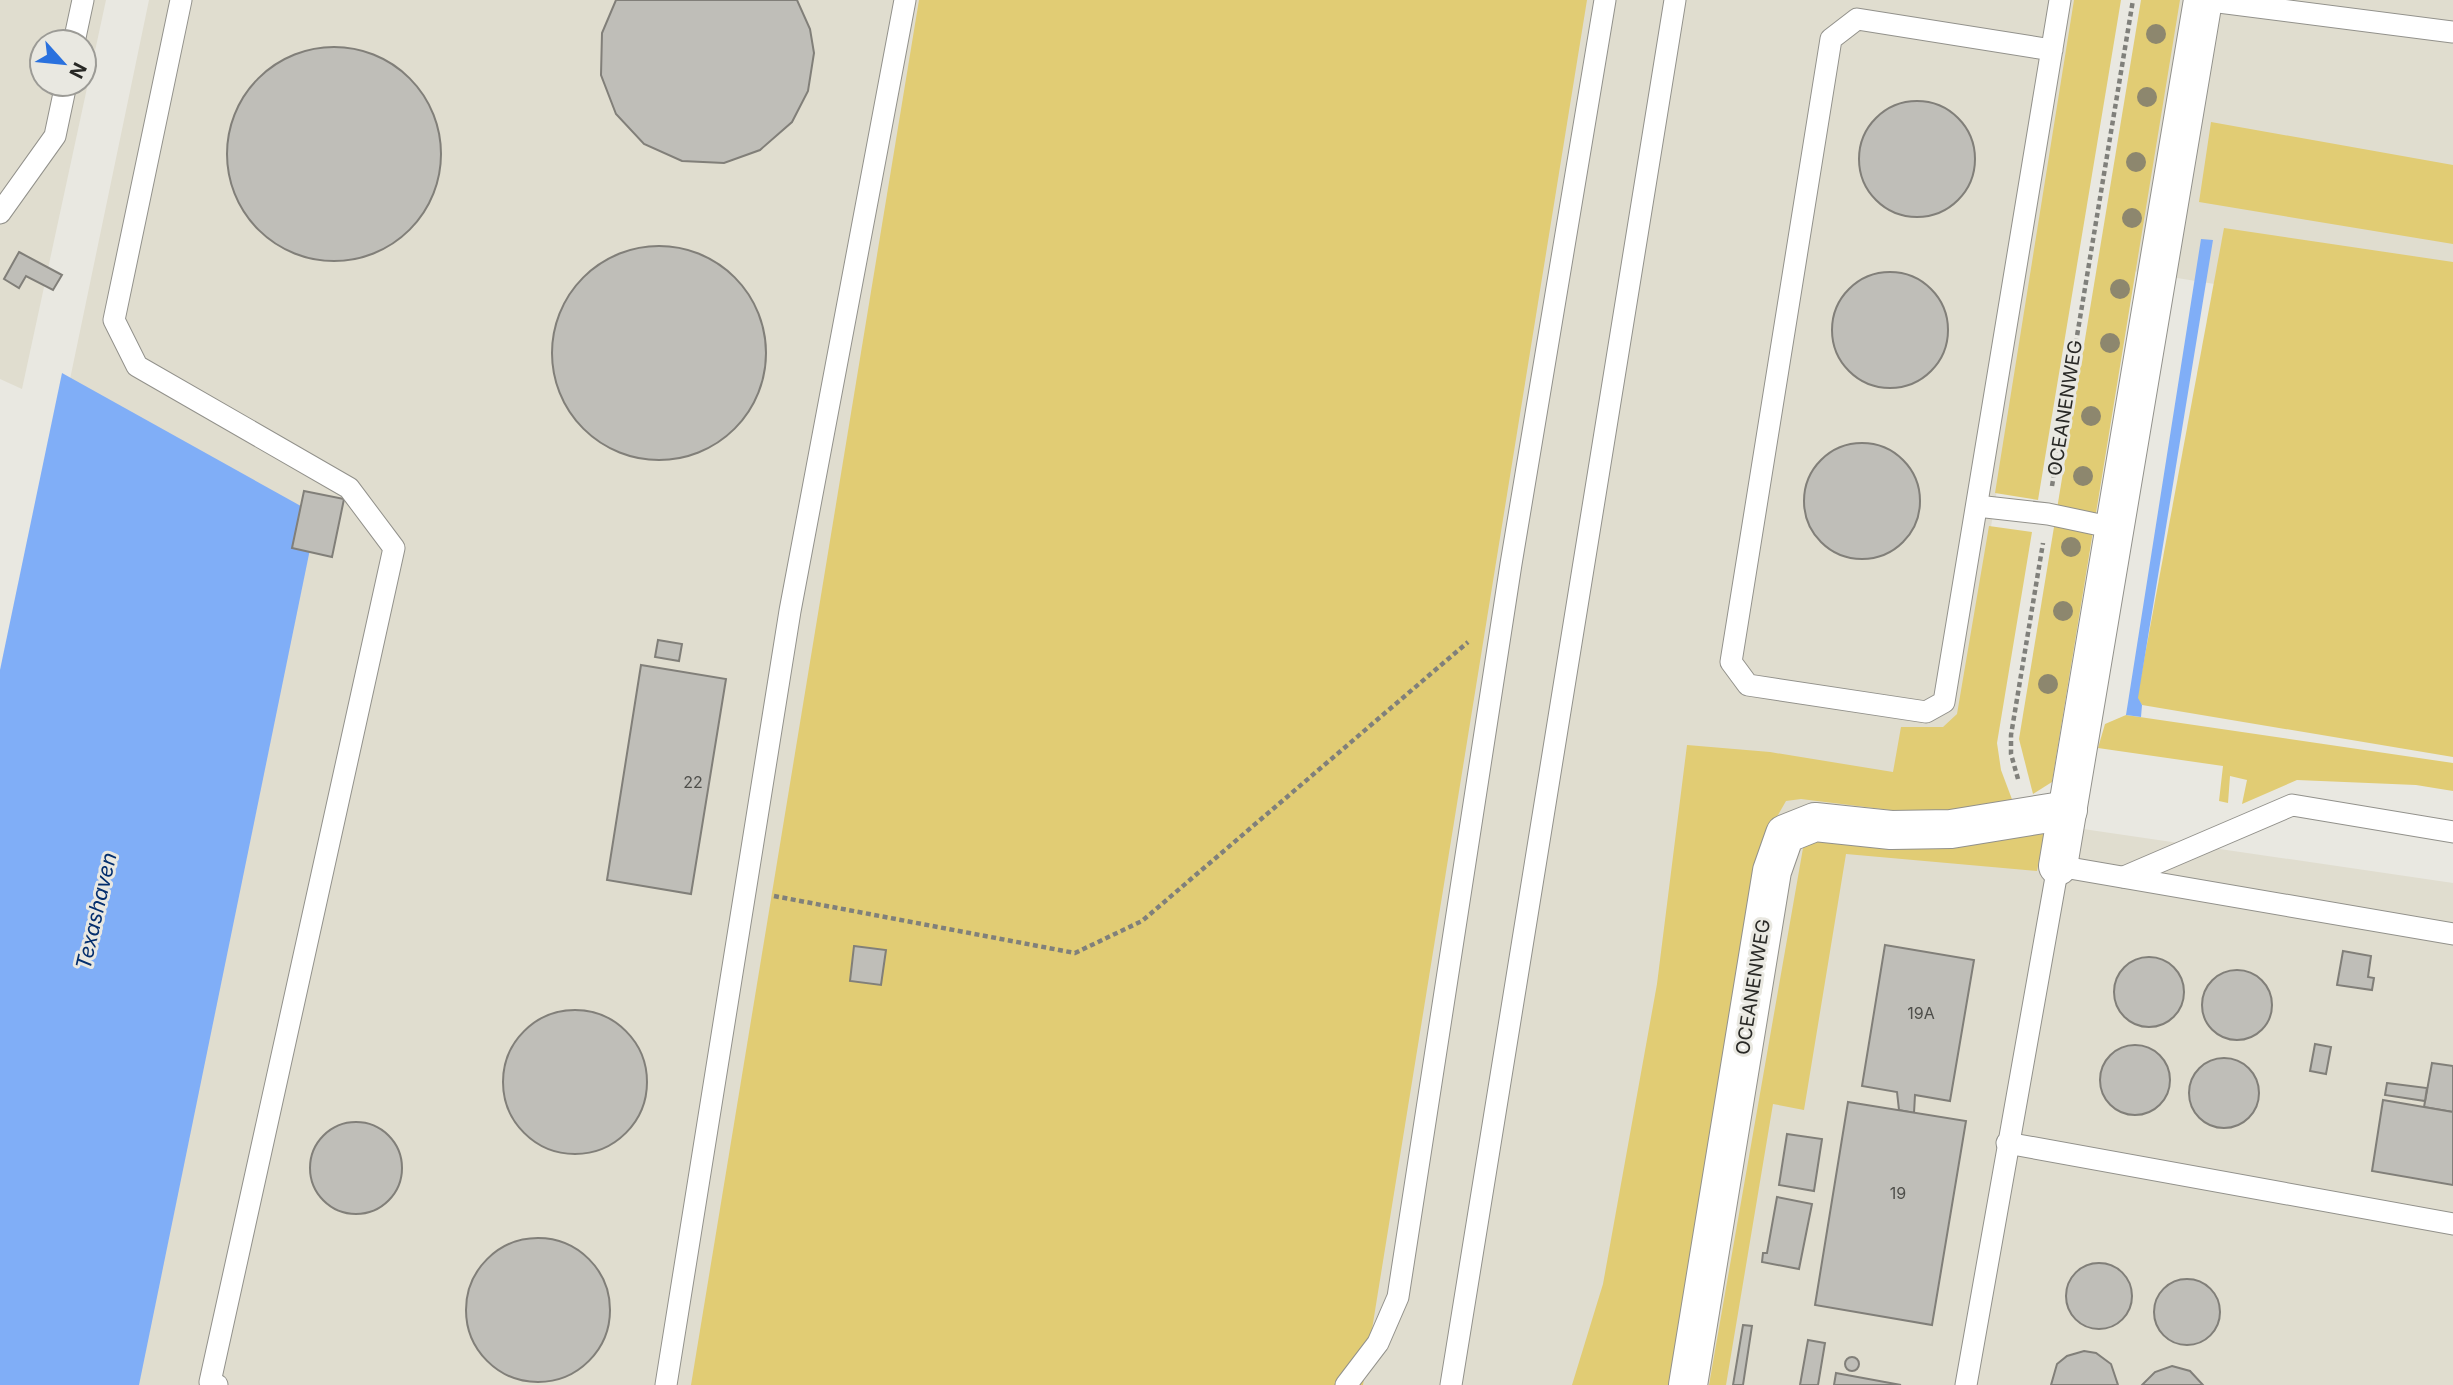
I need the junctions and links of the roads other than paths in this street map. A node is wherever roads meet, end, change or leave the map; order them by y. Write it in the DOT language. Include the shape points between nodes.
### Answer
graph roads {
  1 [pos="83,0"];
  2 [pos="181,0"];
  3 [pos="905,0"];
  4 [pos="1605,0"];
  5 [pos="1675,0"];
  6 [pos="2060,0"];
  7 [pos="2203,0"];
  8 [pos="78,28"];
  9 [pos="2453,32"];
  10 [pos="2052,50"];
  11 [pos="63,98"];
  12 [pos="0,213"];
  13 [pos="1977,506"];
  14 [pos="2114,528"];
  15 [pos="2068,810"];
  16 [pos="2453,832"];
  17 [pos="2058,866"];
  18 [pos="2124,877"];
  19 [pos="2453,934"];
  20 [pos="2007,1143"];
  21 [pos="2453,1224"];
  22 [pos="217,1385"];
  23 [pos="666,1385"];
  24 [pos="1346,1385"];
  25 [pos="1451,1385"];
  26 [pos="1688,1385"];
  27 [pos="1966,1385"];
  1 -- 8 [label="lane"];
  2 -- 22 [label="lane" via="114,320 137,366 349,488 394,548 210,1382"];
  3 -- 23 [label="lane" via="790,611"];
  4 -- 24 [label="lane" via="1503,614 1398,1297 1378,1343"];
  5 -- 25 [label="lane"];
  6 -- 10 [label="lane"];
  7 -- 9 [label="lane"];
  7 -- 14 [label="street"];
  10 -- 13 [label="lane"];
  10 -- 13 [label="lane" via="1857,19 1831,39 1731,662 1748,685 1926,712 1944,702"];
  11 -- 12 [label="lane" via="55,136"];
  13 -- 14 [label="lane"];
  14 -- 15 [label="street"];
  15 -- 17 [label="street"];
  15 -- 26 [label="street, OCEANENWEG" via="1951,829 1891,830 1815,822 1785,834 1772,871"];
  16 -- 18 [label="lane" via="2292,805"];
  17 -- 18 [label="lane"];
  17 -- 20 [label="lane"];
  18 -- 19 [label="lane"];
  20 -- 21 [label="lane"];
  20 -- 27 [label="lane"];
}
